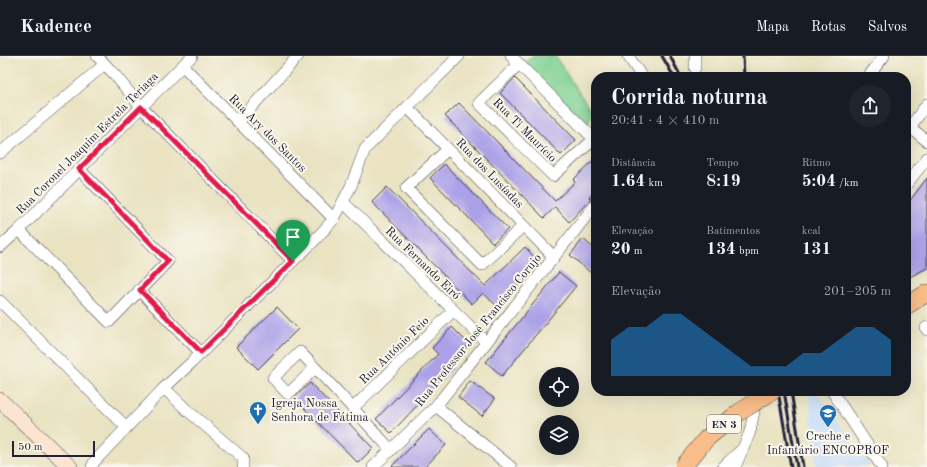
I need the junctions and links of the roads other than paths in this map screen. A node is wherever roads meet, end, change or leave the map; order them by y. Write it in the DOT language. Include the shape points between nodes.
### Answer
graph roads {
  1 [pos="97,56"];
  2 [pos="192,56"];
  3 [pos="298,56"];
  4 [pos="459,56"];
  5 [pos="628,56"];
  6 [pos="695,56"];
  7 [pos="884,56"];
  8 [pos="515,60"];
  9 [pos="105,64"];
  10 [pos="182,66"];
  11 [pos="695,68"];
  12 [pos="639,72"];
  13 [pos="872,72"];
  14 [pos="927,104"];
  15 [pos="141,107"];
  16 [pos="407,107"];
  17 [pos="238,122"];
  18 [pos="911,122"];
  19 [pos="911,127"];
  20 [pos="591,136"];
  21 [pos="927,140"];
  22 [pos="591,143"];
  23 [pos="448,149"];
  24 [pos="0,153"];
  25 [pos="927,158"];
  26 [pos="79,169"];
  27 [pos="911,179"];
  28 [pos="342,202"];
  29 [pos="591,210"];
  30 [pos="334,219"];
  31 [pos="524,226"];
  32 [pos="19,230"];
  33 [pos="0,248"];
  34 [pos="554,257"];
  35 [pos="293,261"];
  36 [pos="140,290"];
  37 [pos="927,293"];
  38 [pos="0,301"];
  39 [pos="911,303"];
  40 [pos="453,311"];
  41 [pos="486,342"];
  42 [pos="201,352"];
  43 [pos="315,368"];
  44 [pos="164,388"];
  45 [pos="752,396"];
  46 [pos="765,396"];
  47 [pos="835,396"];
  48 [pos="0,400"];
  49 [pos="436,406"];
  50 [pos="353,408"];
  51 [pos="126,427"];
  52 [pos="391,450"];
  53 [pos="742,450"];
  54 [pos="70,467"];
  55 [pos="92,467"];
  56 [pos="243,467"];
  57 [pos="373,467"];
  58 [pos="511,467"];
  59 [pos="683,467"];
  60 [pos="723,467"];
  61 [pos="735,467"];
  62 [pos="741,467"];
  63 [pos="882,467"];
  1 -- 9 [label="street"];
  2 -- 10 [label="street, Rua Coronel Joaquim Estrela Teriaga"];
  3 -- 17 [label="street"];
  4 -- 16 [label="street"];
  5 -- 12 [label="street"];
  6 -- 11 [label="street"];
  7 -- 13 [label="street"];
  8 -- 20 [label="street"];
  8 -- 22 [label="street, Rua Ti Maurício" via="479,103 553,176"];
  9 -- 15 [label="street"];
  9 -- 24 [label="street"];
  10 -- 15 [label="street, Rua Coronel Joaquim Estrela Teriaga"];
  10 -- 17 [label="street, Rua Ary dos Santos"];
  14 -- 18 [label="street"];
  15 -- 26 [label="street, Rua Coronel Joaquim Estrela Teriaga"];
  15 -- 35 [label="street"];
  16 -- 23 [label="street, Rua dos Lusíadas"];
  16 -- 28 [label="street" via="365,149"];
  17 -- 30 [label="street, Rua Ary dos Santos"];
  19 -- 21 [label="street"];
  23 -- 31 [label="street, Rua dos Lusíadas"];
  23 -- 31 [label="street" via="406,188 482,264"];
  25 -- 27 [label="street"];
  26 -- 32 [label="street, Rua Coronel Joaquim Estrela Teriaga"];
  26 -- 36 [label="street" via="168,261"];
  28 -- 30 [label="street"];
  28 -- 40 [label="street, Rua Fernando Eiró"];
  29 -- 34 [label="street, Rua Professor José Francisco Corujo"];
  30 -- 35 [label="street"];
  31 -- 34 [label="street, Rua dos Lusíadas"];
  32 -- 33 [label="street, Rua Coronel Joaquim Estrela Teriaga"];
  32 -- 36 [label="street" via="109,322"];
  34 -- 41 [label="street, Rua Professor José Francisco Corujo"];
  35 -- 42 [label="street"];
  36 -- 42 [label="street"];
  37 -- 39 [label="main road"];
  38 -- 51 [label="street"];
  40 -- 41 [label="street, Rua Fernando Eiró"];
  40 -- 50 [label="street, Rua António Feio"];
  41 -- 49 [label="street, Rua Professor José Francisco Corujo"];
  42 -- 44 [label="street"];
  43 -- 50 [label="street"];
  44 -- 51 [label="street"];
  44 -- 56 [label="street" via="243,458"];
  45 -- 53 [label="street" via="754,411 750,432"];
  46 -- 59 [label="main road, EN 3, bridge" via="738,413 706,439"];
  47 -- 63 [label="street"];
  48 -- 54 [label="street"];
  49 -- 52 [label="street, Rua Professor José Francisco Corujo"];
  49 -- 58 [label="street"];
  50 -- 52 [label="street"];
  51 -- 55 [label="street"];
  52 -- 57 [label="street, Rua Professor José Francisco Corujo"];
  53 -- 60 [label="street"];
  53 -- 61 [label="street"];
  53 -- 62 [label="street"];
}
